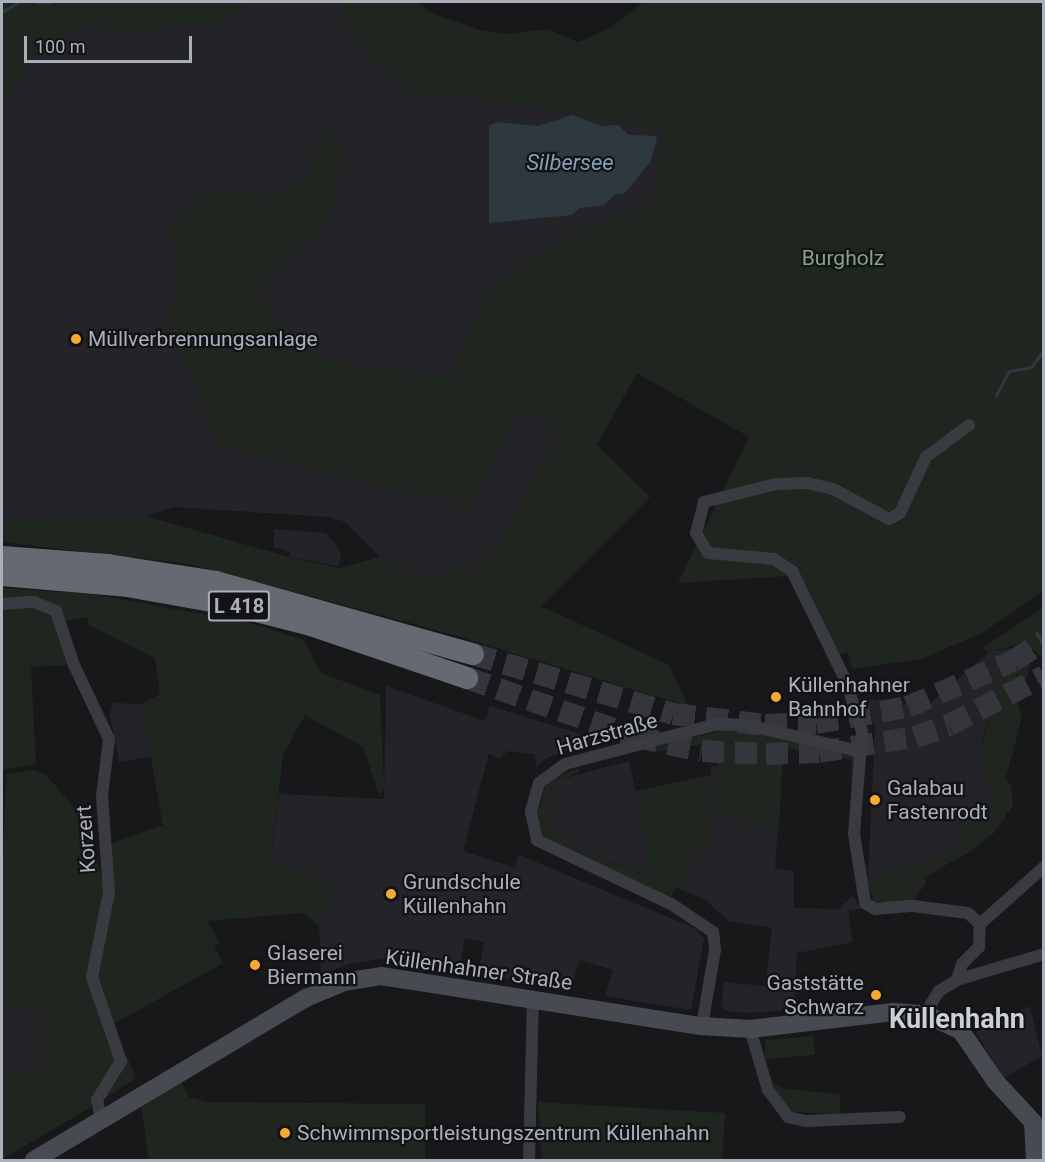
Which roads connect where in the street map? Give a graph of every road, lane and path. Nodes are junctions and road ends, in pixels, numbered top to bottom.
1 (969, 425) dead end
2 (2, 557) edge
3 (2, 575) edge
4 (2, 604) edge
5 (473, 654) tunnel mouth
6 (467, 678) tunnel mouth
7 (862, 752) junction
8 (1044, 867) edge
9 (980, 924) junction
10 (1044, 954) edge
11 (957, 980) junction
12 (534, 1000) junction
13 (925, 1014) junction
14 (702, 1026) junction
15 (750, 1029) junction
16 (900, 1117) dead end
17 (100, 1119) junction
18 (1038, 1122) edge
19 (34, 1161) edge
20 (529, 1161) edge
21 (1035, 1161) edge

1 - 7 street
2 - 5 highway, L 418
3 - 6 highway, L 418
4 - 17 street, Korzert
7 - 9 street
7 - 14 street, Harzstraße
8 - 9 street
9 - 11 street
10 - 11 street
11 - 13 street
12 - 14 street, Küllenhahner Straße
12 - 17 street, Küllenhahner Straße
12 - 20 street
13 - 15 street, Küllenhahner Straße
13 - 18 street
14 - 15 street, Küllenhahner Straße
15 - 16 street
17 - 19 street, Küllenhahner Straße
18 - 21 street

